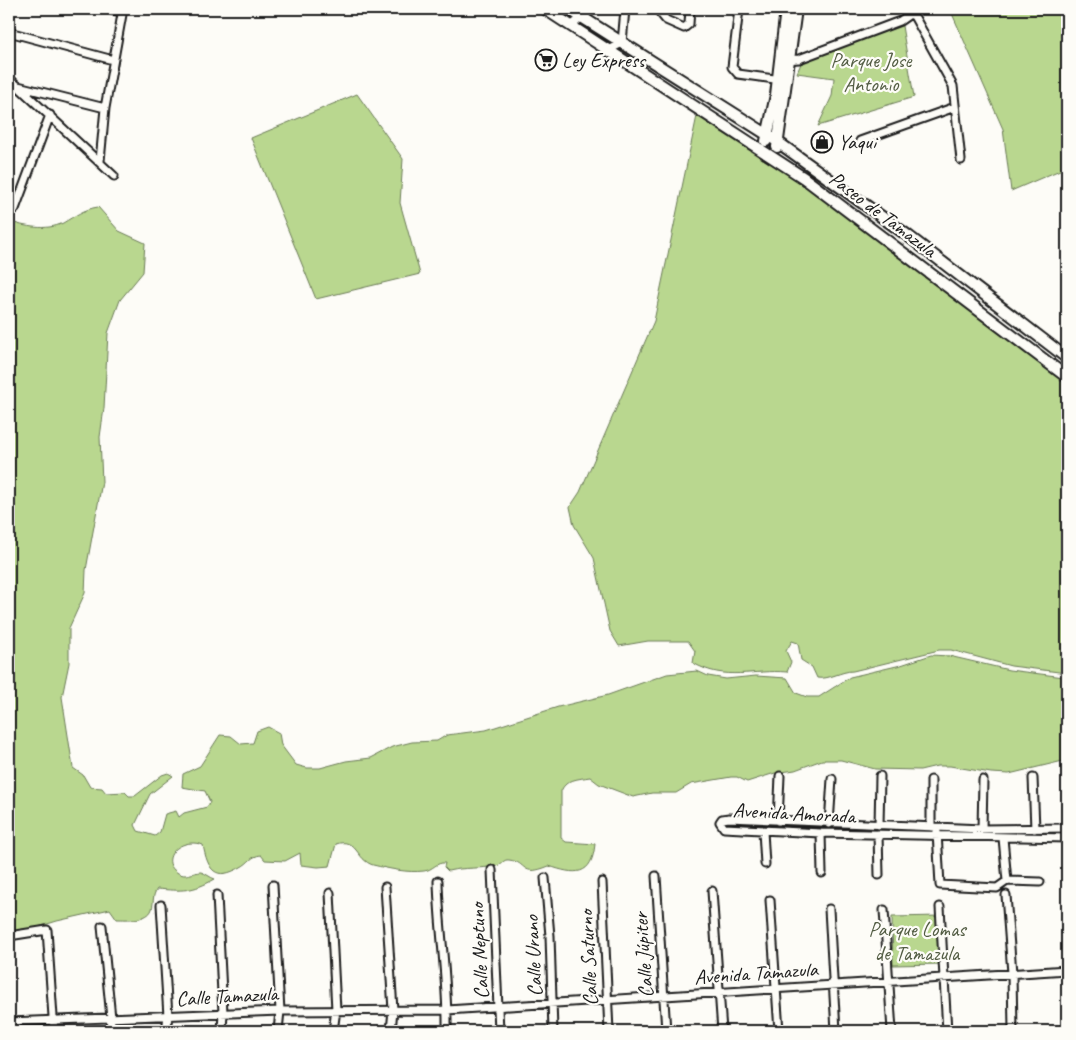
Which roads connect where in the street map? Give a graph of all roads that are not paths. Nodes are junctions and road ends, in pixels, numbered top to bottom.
1 (108, 9) edge
2 (545, 9) edge
3 (569, 9) edge
4 (592, 9) edge
5 (625, 9) edge
6 (657, 9) edge
7 (690, 9) edge
8 (738, 9) edge
9 (786, 9) edge
10 (796, 9) edge
11 (123, 11) edge
12 (910, 11) edge
13 (582, 17) junction
14 (571, 26) junction
15 (9, 32) edge
16 (622, 43) junction
17 (608, 50) junction
18 (113, 60) junction
19 (785, 60) junction
20 (782, 80) junction
21 (13, 82) edge
22 (9, 89) edge
23 (955, 107) junction
24 (105, 108) junction
25 (50, 115) junction
26 (768, 135) junction
27 (860, 141) dead end
28 (778, 143) junction
29 (763, 150) junction
30 (775, 158) junction
31 (961, 160) dead end
32 (100, 162) junction
33 (114, 176) dead end
34 (12, 208) edge
35 (1067, 358) edge
36 (1067, 377) edge
37 (780, 776) dead end
38 (880, 776) dead end
39 (1033, 778) dead end
40 (832, 779) dead end
41 (932, 780) dead end
42 (983, 780) dead end
43 (778, 821) junction
44 (791, 822) junction
45 (829, 824) junction
46 (879, 825) junction
47 (934, 827) junction
48 (1067, 828) edge
49 (982, 829) junction
50 (1035, 829) junction
51 (763, 831) junction
52 (790, 832) junction
53 (822, 833) junction
54 (878, 834) junction
55 (937, 836) junction
56 (1003, 838) junction
57 (1067, 838) edge
58 (765, 864) dead end
59 (492, 870) dead end
60 (822, 874) dead end
61 (879, 875) dead end
62 (656, 876) dead end
63 (545, 878) dead end
64 (438, 881) dead end
65 (1007, 881) junction
66 (602, 882) dead end
67 (1040, 882) dead end
68 (272, 885) dead end
69 (385, 887) dead end
70 (712, 891) dead end
71 (330, 893) dead end
72 (217, 895) dead end
73 (1006, 895) dead end
74 (770, 900) dead end
75 (161, 905) dead end
76 (940, 907) dead end
77 (828, 909) dead end
78 (884, 910) dead end
79 (102, 926) dead end
80 (9, 936) edge
81 (1067, 970) edge
82 (1012, 973) junction
83 (944, 978) junction
84 (889, 981) junction
85 (833, 985) junction
86 (776, 989) junction
87 (719, 993) junction
88 (664, 997) junction
89 (608, 1001) junction
90 (553, 1005) junction
91 (499, 1006) junction
92 (336, 1010) junction
93 (393, 1010) junction
94 (447, 1010) junction
95 (280, 1011) junction
96 (224, 1013) junction
97 (168, 1016) junction
98 (111, 1018) junction
99 (55, 1020) junction
100 (9, 1022) edge
101 (54, 1031) edge
102 (110, 1031) edge
103 (166, 1031) edge
104 (222, 1031) edge
105 (278, 1031) edge
106 (333, 1031) edge
107 (391, 1031) edge
108 (447, 1031) edge
109 (499, 1031) edge
110 (553, 1031) edge
111 (609, 1031) edge
112 (666, 1031) edge
113 (722, 1031) edge
114 (779, 1031) edge
115 (836, 1031) edge
116 (892, 1031) edge
117 (947, 1031) edge
118 (1012, 1031) edge

1 - 11 street
2 - 14 main road, Paseo de Tamazula
3 - 13 main road, Paseo de Tamazula
4 - 13 street
5 - 16 street
6 - 7 street
8 - 20 street
9 - 19 main road
10 - 19 main road
11 - 18 street
12 - 19 street
12 - 23 street
13 - 14 street
13 - 16 main road, Paseo de Tamazula
14 - 17 main road, Paseo de Tamazula
15 - 18 street
16 - 17 street
16 - 26 main road, Paseo de Tamazula
17 - 29 main road, Paseo de Tamazula
18 - 24 street
19 - 20 main road
20 - 26 main road
20 - 28 main road
21 - 22 street
21 - 24 street
21 - 25 street
23 - 27 street
23 - 31 street
24 - 32 street
25 - 32 street
25 - 34 street
26 - 28 main road, Paseo de Tamazula
26 - 29 main road
28 - 30 main road
28 - 35 main road, Paseo de Tamazula
29 - 30 main road, Paseo de Tamazula
30 - 36 main road, Paseo de Tamazula
32 - 33 street
37 - 43 street
38 - 46 street
39 - 50 street
40 - 45 street
41 - 47 street
42 - 49 street
43 - 44 street, Avenida Amorada
43 - 51 street, Avenida Amorada
44 - 45 street, Avenida Amorada
44 - 52 street
45 - 46 street, Avenida Amorada
46 - 47 street, Avenida Amorada
47 - 49 street, Avenida Amorada
47 - 55 street
48 - 50 street, Avenida Amorada
49 - 50 street, Avenida Amorada
51 - 52 street, Avenida Amorada
51 - 58 street
52 - 53 street, Avenida Amorada
53 - 54 street, Avenida Amorada
53 - 60 street
54 - 55 street, Avenida Amorada
54 - 61 street
55 - 56 street, Avenida Amorada
55 - 65 street
56 - 57 street, Avenida Amorada
56 - 65 street
59 - 91 street, Calle Neptuno
62 - 88 street, Calle Júpiter
63 - 90 street, Calle Urano
64 - 94 street
65 - 67 street
66 - 89 street, Calle Saturno
68 - 95 street
69 - 93 street
70 - 87 street
71 - 92 street
72 - 96 street
73 - 82 street
74 - 86 street
75 - 97 street
76 - 83 street
77 - 85 street
78 - 84 street
79 - 98 street
80 - 99 street
81 - 82 street, Avenida Tamazula
82 - 83 street, Avenida Tamazula
82 - 118 street
83 - 84 street, Avenida Tamazula
83 - 117 street
84 - 85 street, Avenida Tamazula
84 - 116 street
85 - 86 street, Avenida Tamazula
85 - 115 street
86 - 87 street, Avenida Tamazula
86 - 114 street
87 - 88 street, Avenida Tamazula
87 - 113 street
88 - 89 street, Avenida Tamazula
88 - 112 street, Calle Júpiter
89 - 90 street, Avenida Tamazula
89 - 111 street, Calle Saturno
90 - 91 street, Avenida Tamazula
90 - 110 street, Calle Urano
91 - 94 street, Avenida Tamazula
91 - 109 street, Calle Neptuno
92 - 93 street, Calle Tamazula
92 - 95 street, Calle Tamazula
92 - 106 street
93 - 94 street, Calle Tamazula
93 - 107 street
94 - 108 street
95 - 96 street, Calle Tamazula
95 - 105 street
96 - 97 street, Calle Tamazula
96 - 104 street
97 - 98 street, Calle Tamazula
97 - 103 street
98 - 99 street, Calle Tamazula
98 - 102 street
99 - 100 street, Calle Tamazula
99 - 101 street

